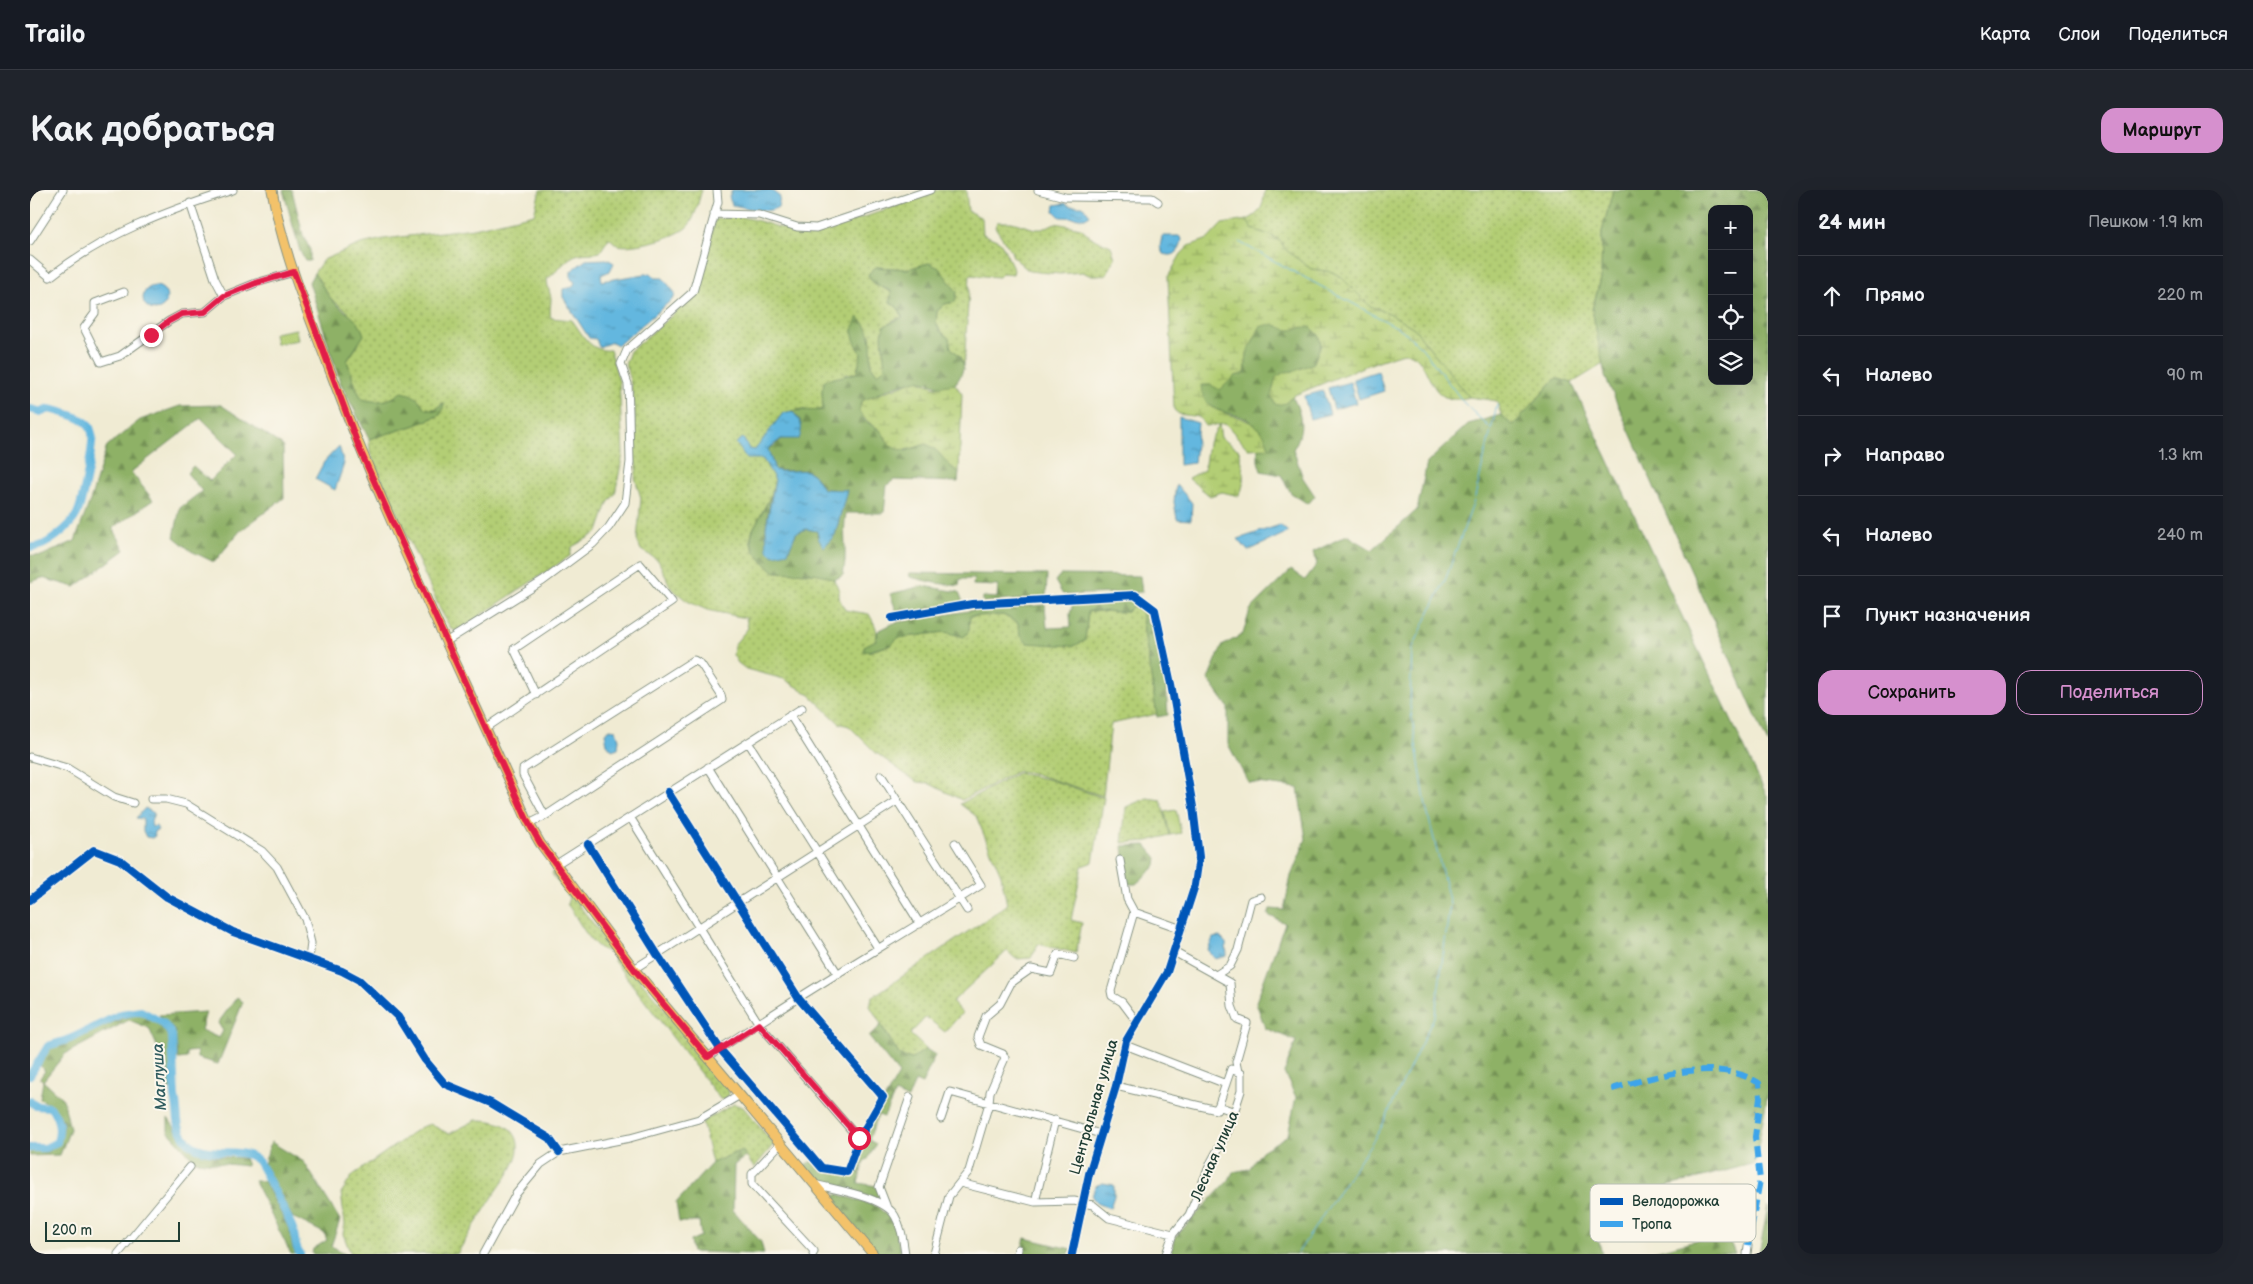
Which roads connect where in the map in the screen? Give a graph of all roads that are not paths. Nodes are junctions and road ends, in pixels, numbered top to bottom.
1 (63, 190) edge
2 (233, 190) edge
3 (272, 190) edge
4 (718, 190) edge
5 (930, 190) edge
6 (1038, 190) edge
7 (1158, 202) dead end
8 (190, 203) junction
9 (714, 214) junction
10 (30, 241) edge
11 (30, 260) edge
12 (294, 272) junction
13 (124, 292) dead end
14 (224, 296) junction
15 (892, 618) dead end
16 (447, 641) junction
17 (536, 695) junction
18 (802, 708) dead end
19 (790, 715) junction
20 (486, 728) junction
21 (748, 742) junction
22 (30, 757) edge
23 (708, 767) junction
24 (881, 775) dead end
25 (668, 792) junction
26 (151, 798) dead end
27 (897, 801) junction
28 (132, 803) dead end
29 (546, 816) junction
30 (630, 817) junction
31 (529, 824) junction
32 (858, 826) junction
33 (955, 843) dead end
34 (588, 844) junction
35 (818, 851) junction
36 (1120, 860) dead end
37 (554, 865) junction
38 (778, 877) junction
39 (960, 898) junction
40 (1261, 898) dead end
41 (30, 900) edge
42 (738, 902) junction
43 (967, 910) dead end
44 (1134, 912) junction
45 (920, 924) junction
46 (700, 927) junction
47 (1182, 929) junction
48 (878, 948) junction
49 (1174, 952) junction
50 (657, 954) junction
51 (1074, 958) dead end
52 (309, 959) junction
53 (634, 969) junction
54 (838, 974) junction
55 (1216, 975) junction
56 (799, 999) junction
57 (1137, 1022) junction
58 (759, 1024) junction
59 (1126, 1045) junction
60 (720, 1049) junction
61 (708, 1057) junction
62 (1238, 1072) junction
63 (1226, 1084) junction
64 (1116, 1086) junction
65 (740, 1095) junction
66 (910, 1097) dead end
67 (989, 1103) junction
68 (1218, 1106) junction
69 (1235, 1112) junction
70 (941, 1119) dead end
71 (1055, 1120) junction
72 (1101, 1134) junction
73 (859, 1138) junction
74 (780, 1144) junction
75 (559, 1152) junction
76 (811, 1157) junction
77 (190, 1167) dead end
78 (798, 1167) junction
79 (960, 1183) junction
80 (814, 1184) junction
81 (1035, 1202) junction
82 (1083, 1203) junction
83 (886, 1205) junction
84 (1172, 1234) junction
85 (1748, 1246) dead end
86 (118, 1254) edge
87 (482, 1254) edge
88 (813, 1254) edge
89 (873, 1254) edge
90 (905, 1254) edge
91 (934, 1254) edge
92 (1072, 1254) edge
93 (1166, 1254) edge
94 (1747, 1254) edge

1 - 10 street
2 - 8 street
3 - 12 main road
4 - 9 street
5 - 9 street
6 - 7 street
8 - 11 street
8 - 14 street
9 - 16 street
12 - 14 street
12 - 16 main road
13 - 14 street
15 - 47 street, Центральная улица
16 - 20 main road
17 - 17 street
17 - 20 street
18 - 19 street
19 - 21 street
19 - 32 street
20 - 31 main road
21 - 23 street
21 - 35 street
22 - 28 street
23 - 25 street
23 - 38 street
24 - 27 street
25 - 30 street
25 - 42 street
26 - 52 street
27 - 32 street
27 - 39 street
29 - 29 street
29 - 31 street
30 - 34 street
30 - 46 street
31 - 37 main road
32 - 35 street
32 - 45 street
33 - 39 street
34 - 37 street
34 - 50 street
35 - 38 street
35 - 48 street
36 - 44 street
37 - 53 main road
38 - 42 street
38 - 54 street
39 - 43 street
39 - 45 street
40 - 55 street
41 - 52 street
42 - 46 street
42 - 56 street
44 - 47 street
44 - 57 street
45 - 48 street
46 - 50 street
46 - 58 street
47 - 49 street, Центральная улица
48 - 54 street
49 - 55 street
49 - 57 street, Центральная улица
50 - 53 street
50 - 60 street
51 - 67 street
52 - 75 street
53 - 61 main road
54 - 56 street
55 - 62 street, Лесная улица
56 - 58 street
56 - 73 street
57 - 59 street, Центральная улица
58 - 60 street
58 - 73 street
59 - 63 street
59 - 64 street, Центральная улица
60 - 61 street
60 - 76 street
61 - 65 main road
62 - 63 street
62 - 69 street, Лесная улица
63 - 68 street
64 - 68 street
64 - 72 street, Центральная улица
65 - 74 main road
65 - 75 street
66 - 83 street
67 - 70 street
67 - 71 street
67 - 79 street
68 - 69 street
69 - 84 street, Лесная улица
71 - 72 street
71 - 81 street
72 - 82 street, Центральная улица
73 - 76 street
74 - 78 main road
74 - 88 street
75 - 87 street
76 - 78 street
77 - 86 street
78 - 80 main road
79 - 81 street
79 - 91 street
80 - 83 street
80 - 89 main road
81 - 82 street
82 - 84 street
82 - 92 street, Центральная улица
83 - 90 street
84 - 93 street, Лесная улица
85 - 94 street

